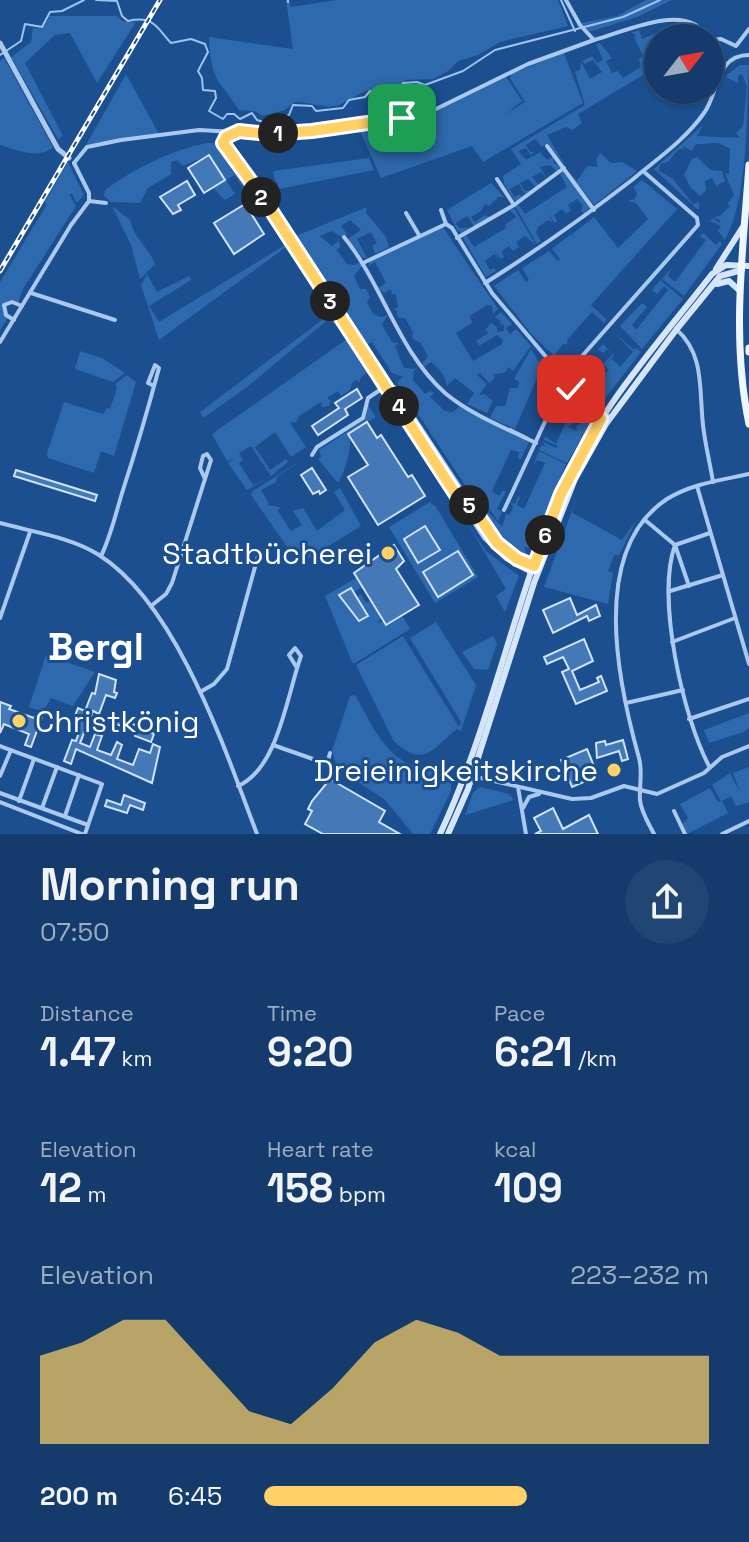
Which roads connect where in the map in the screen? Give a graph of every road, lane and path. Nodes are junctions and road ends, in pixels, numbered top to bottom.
1 (566, 0) edge
2 (698, 24) edge
3 (749, 29) edge
4 (594, 40) junction
5 (724, 40) edge
6 (0, 43) edge
7 (749, 55) edge
8 (724, 66) edge
9 (710, 104) edge
10 (239, 131) junction
11 (547, 146) dead end
12 (72, 160) junction
13 (749, 165) edge
14 (564, 168) junction
15 (643, 171) junction
16 (497, 179) dead end
17 (89, 201) junction
18 (106, 203) dead end
19 (514, 205) junction
20 (441, 210) dead end
21 (594, 210) junction
22 (406, 213) dead end
23 (446, 224) junction
24 (744, 225) junction
25 (419, 235) junction
26 (344, 237) dead end
27 (457, 238) junction
28 (365, 263) junction
29 (746, 267) edge
30 (712, 274) junction
31 (485, 283) junction
32 (710, 289) junction
33 (31, 293) junction
34 (741, 296) junction
35 (22, 306) junction
36 (14, 320) junction
37 (115, 320) dead end
38 (674, 328) junction
39 (0, 342) edge
40 (547, 358) junction
41 (562, 370) junction
42 (568, 372) junction
43 (557, 374) junction
44 (565, 382) junction
45 (154, 386) junction
46 (386, 386) junction
47 (606, 418) junction
48 (749, 424) edge
49 (536, 443) junction
50 (312, 455) dead end
51 (749, 474) edge
52 (205, 479) junction
53 (713, 482) junction
54 (697, 486) junction
55 (471, 505) junction
56 (464, 507) junction
57 (504, 510) dead end
58 (645, 520) junction
59 (0, 523) edge
60 (30, 532) junction
61 (711, 533) junction
62 (675, 545) junction
63 (101, 556) junction
64 (258, 556) dead end
65 (534, 570) junction
66 (723, 575) junction
67 (689, 586) junction
68 (670, 591) junction
69 (151, 606) junction
70 (0, 618) edge
71 (735, 618) junction
72 (672, 642) junction
73 (749, 664) edge
74 (297, 668) dead end
75 (683, 690) junction
76 (200, 692) junction
77 (749, 699) edge
78 (626, 703) junction
79 (689, 719) junction
80 (273, 745) junction
81 (0, 746) edge
82 (749, 746) edge
83 (11, 750) junction
84 (330, 753) dead end
85 (34, 759) junction
86 (709, 766) junction
87 (57, 767) junction
88 (79, 775) junction
89 (468, 775) junction
90 (0, 776) edge
91 (238, 786) junction
92 (518, 787) junction
93 (641, 789) junction
94 (0, 793) edge
95 (542, 793) junction
96 (19, 801) junction
97 (0, 802) edge
98 (42, 808) junction
99 (522, 811) junction
100 (674, 811) dead end
101 (65, 816) junction
102 (749, 821) edge
103 (88, 825) junction
104 (83, 834) edge
105 (257, 834) edge
106 (440, 834) edge
107 (448, 834) edge
108 (526, 834) edge
109 (654, 834) edge
110 (685, 834) edge
111 (722, 834) edge

1 - 4 street
2 - 4 street
3 - 5 street
4 - 10 street
6 - 12 street
7 - 8 street
9 - 15 street
10 - 12 street
10 - 46 street
11 - 14 street
12 - 17 street
13 - 24 main road
14 - 19 street
14 - 21 street
15 - 21 street
15 - 42 street
16 - 19 street
17 - 18 street
17 - 33 street
19 - 27 street
20 - 23 street
21 - 31 street
22 - 25 street
23 - 25 street
23 - 27 street
24 - 29 main road
24 - 30 main road
25 - 28 street
26 - 28 street
27 - 31 street
28 - 49 street
29 - 30 main road
29 - 32 main road
29 - 34 main road
30 - 38 main road
31 - 40 street
32 - 34 main road
32 - 38 main road
33 - 35 street
33 - 37 street
34 - 48 main road
35 - 36 street
35 - 36 street
36 - 39 street
38 - 47 main road
38 - 53 street
40 - 41 street
40 - 43 street
41 - 42 street
41 - 43 street
42 - 44 street
43 - 44 street
44 - 47 street
44 - 47 street
44 - 49 street
45 - 45 street
45 - 63 street
46 - 50 street
46 - 55 street
46 - 56 street
47 - 65 main road
49 - 57 street
51 - 53 street
52 - 52 street
52 - 69 street
53 - 54 street
54 - 58 street
54 - 61 street
55 - 56 street
55 - 65 street
56 - 65 street
58 - 62 street
58 - 78 street
59 - 60 street
60 - 63 street
60 - 70 street
61 - 62 street
61 - 66 street
62 - 67 street
62 - 68 street
63 - 69 street
64 - 76 street
65 - 89 main road
66 - 67 street
66 - 71 street
67 - 68 street
68 - 72 street
69 - 76 street
71 - 72 street
71 - 73 street
72 - 75 street
74 - 80 street
75 - 78 street
75 - 79 street
76 - 91 street
77 - 79 street
78 - 93 street
79 - 86 street
80 - 84 street
80 - 91 street
81 - 83 street
82 - 86 street
83 - 85 street
83 - 90 street
85 - 87 street
85 - 96 street
86 - 93 street
87 - 88 street
87 - 98 street
88 - 101 street
88 - 103 street
89 - 92 street
89 - 106 main road
89 - 107 main road
91 - 105 street
92 - 95 street
92 - 99 street
93 - 95 street
93 - 109 street
94 - 96 street
95 - 99 street
96 - 98 street
97 - 104 street
98 - 101 street
99 - 108 street
100 - 110 street
101 - 103 street
102 - 111 street
103 - 104 street

